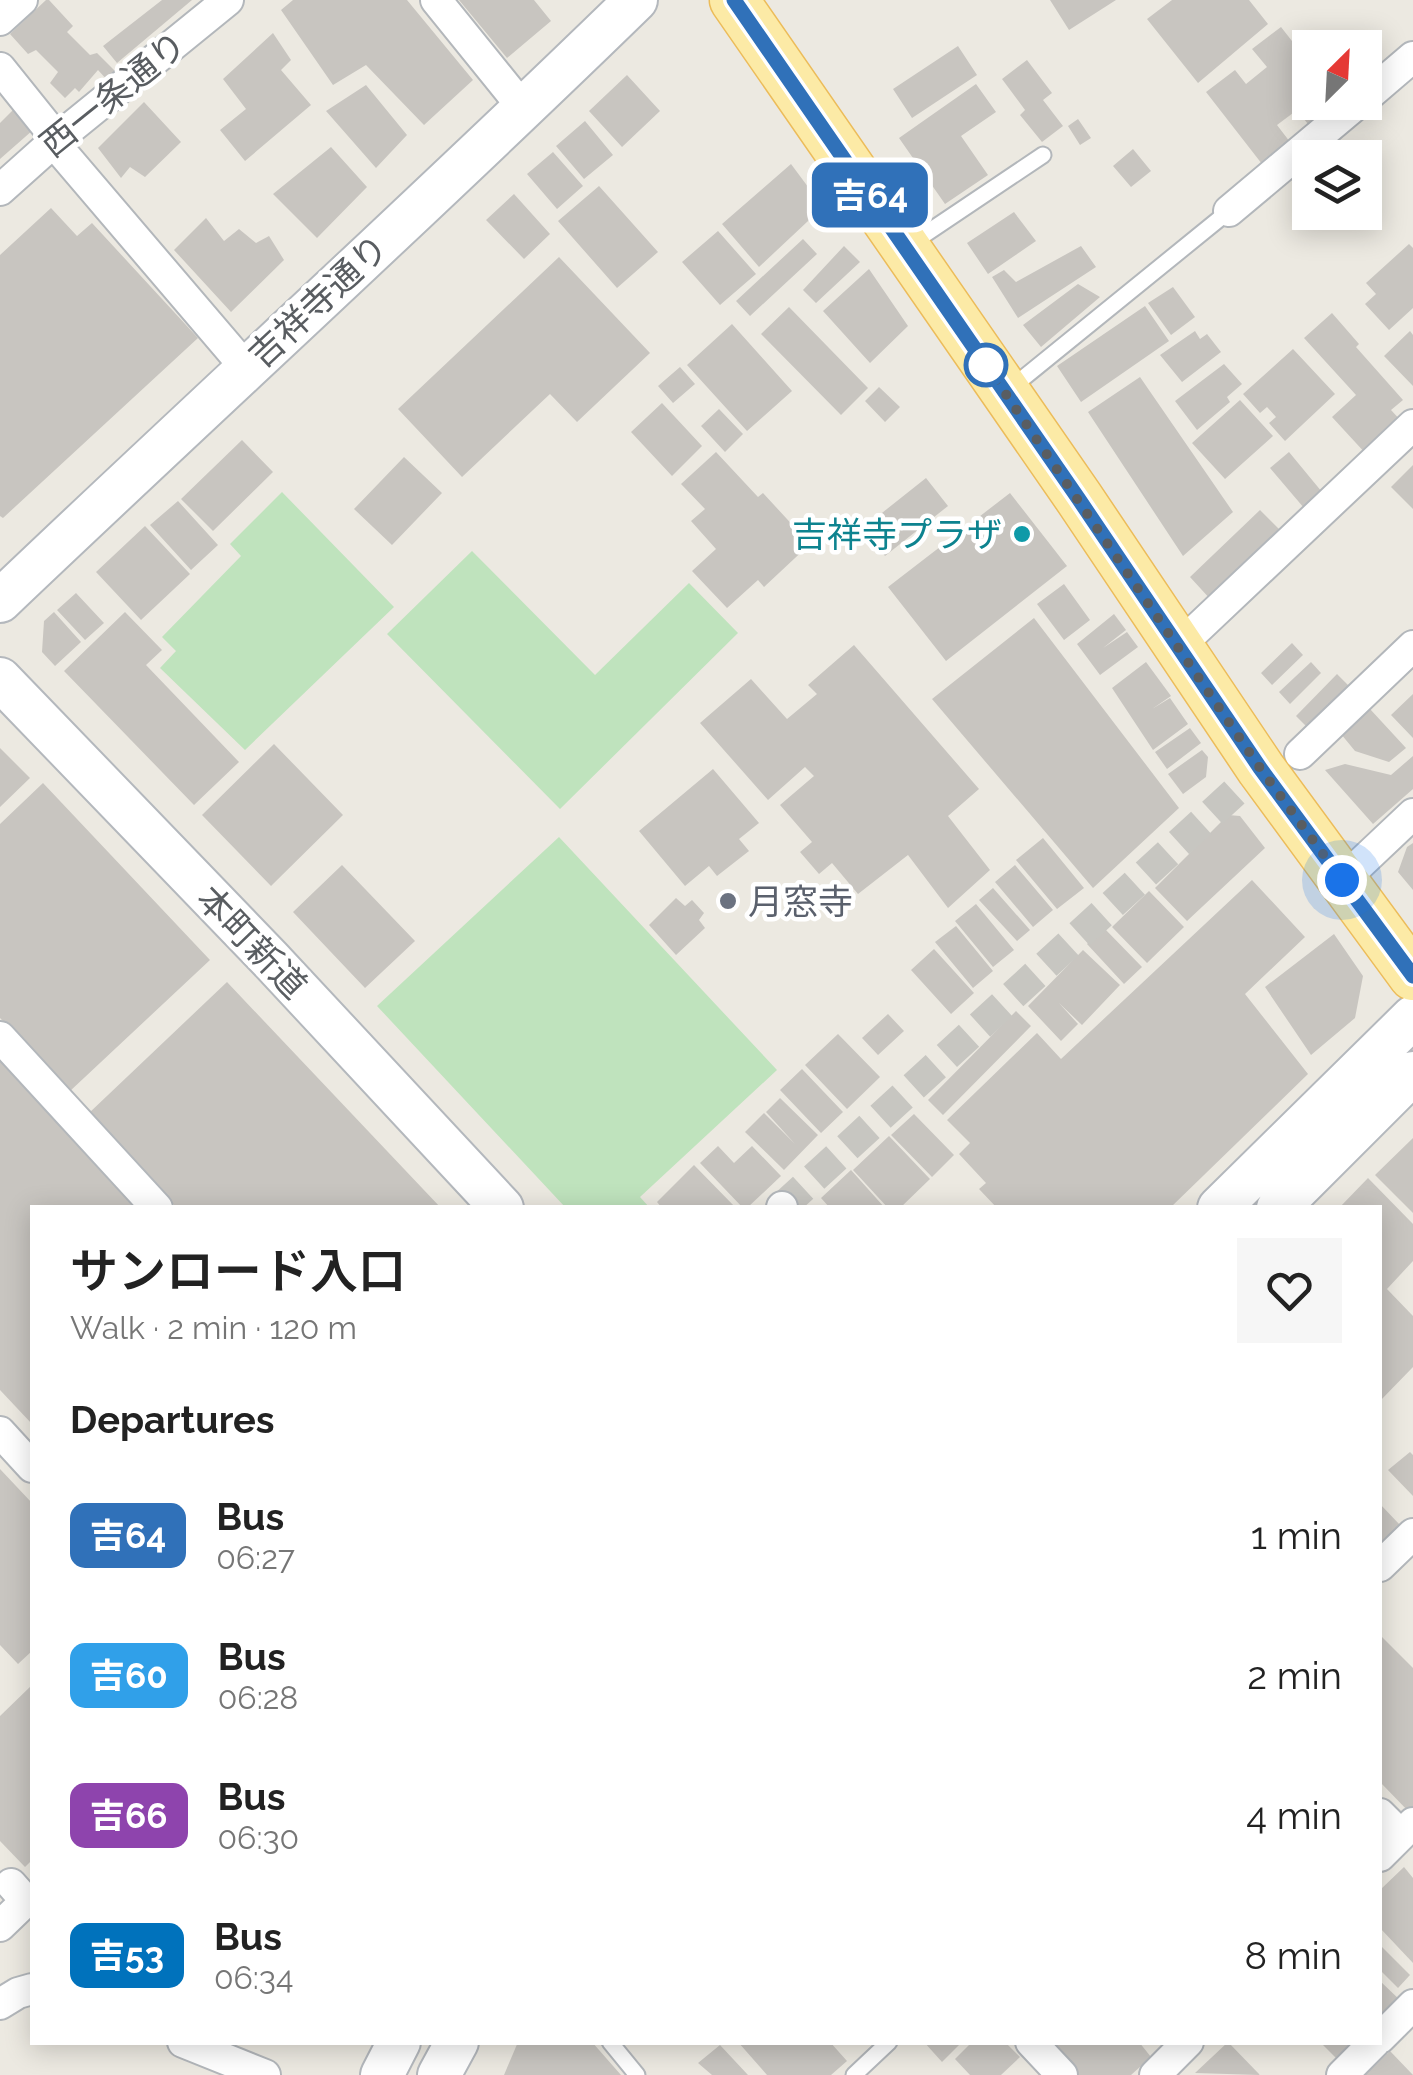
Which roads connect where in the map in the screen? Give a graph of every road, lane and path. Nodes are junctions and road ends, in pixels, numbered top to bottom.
1 (22, 0) edge
2 (228, 0) edge
3 (436, 0) edge
4 (636, 0) edge
5 (734, 0) edge
6 (0, 20) edge
7 (1413, 58) edge
8 (0, 68) edge
9 (1382, 84) edge
10 (524, 109) junction
11 (1338, 120) edge
12 (57, 139) junction
13 (1043, 155) dead end
14 (0, 190) edge
15 (1230, 211) joint
16 (906, 247) junction
17 (246, 368) junction
18 (1005, 394) junction
19 (1413, 425) edge
20 (0, 601) edge
21 (1413, 646) edge
22 (1178, 647) junction
23 (0, 679) edge
24 (1266, 771) junction
25 (1413, 814) edge
26 (1342, 880) junction
27 (1413, 976) edge
28 (1413, 1017) edge
29 (0, 1037) edge
30 (1413, 1073) edge
31 (154, 1205) edge
32 (499, 1205) edge
33 (1222, 1205) edge
34 (1281, 1205) edge
35 (0, 1432) edge
36 (30, 1465) edge
37 (1413, 1534) edge
38 (1382, 1564) edge
39 (18, 1892) dead end
40 (0, 1926) edge
41 (30, 1990) edge
42 (0, 2004) edge
43 (1413, 2005) edge
44 (1382, 2036) edge
45 (190, 2045) edge
46 (397, 2045) edge
47 (455, 2045) edge
48 (613, 2045) edge
49 (885, 2045) edge
50 (1033, 2045) edge
51 (1185, 2045) edge
52 (1373, 2045) edge
53 (264, 2075) edge
54 (382, 2075) edge
55 (440, 2075) edge
56 (638, 2075) edge
57 (854, 2075) edge
58 (1062, 2075) edge
59 (1155, 2075) edge
60 (1342, 2075) edge

1 - 6 street
2 - 12 street, 西一条通り
3 - 10 street
4 - 10 street, 吉祥寺通り
5 - 16 main road
7 - 9 street
8 - 12 street
10 - 17 street, 吉祥寺通り
11 - 15 street
12 - 14 street, 西一条通り
12 - 17 street
13 - 16 lane
15 - 18 lane
16 - 18 main road
17 - 20 street, 吉祥寺通り
18 - 22 main road
19 - 22 street
21 - 24 street
22 - 24 main road
23 - 32 street, 本町新道
24 - 26 main road
25 - 26 street
26 - 27 main road
28 - 33 street
29 - 31 street
30 - 34 street
35 - 36 street
37 - 38 street
39 - 40 street
41 - 42 street
43 - 44 street
45 - 53 street
46 - 54 street
47 - 55 street
48 - 56 lane
49 - 57 lane
50 - 58 street
51 - 59 street
52 - 60 street

